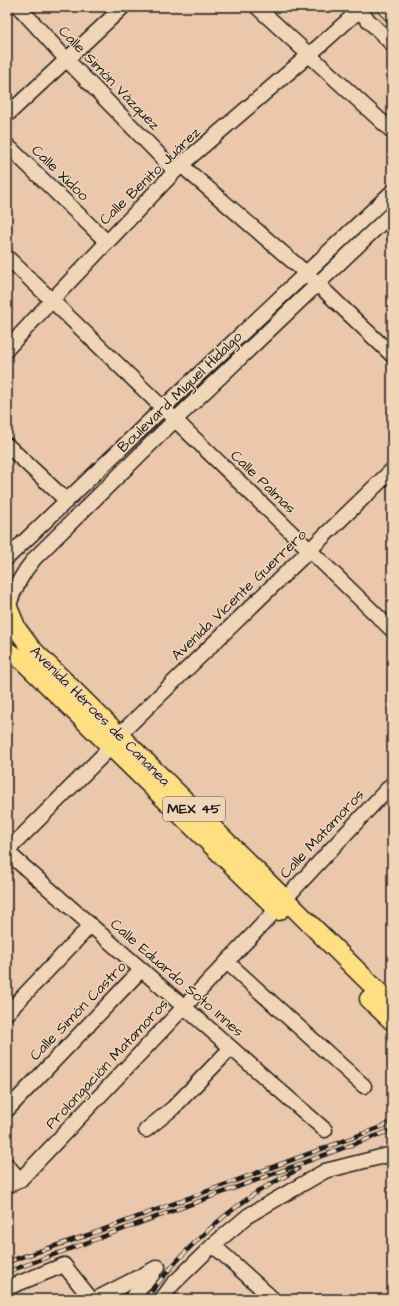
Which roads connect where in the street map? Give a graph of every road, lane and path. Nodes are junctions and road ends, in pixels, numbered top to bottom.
1 (19, 7) edge
2 (123, 7) edge
3 (257, 7) edge
4 (384, 7) edge
5 (359, 8) edge
6 (392, 15) edge
7 (392, 44) edge
8 (309, 55) junction
9 (67, 60) junction
10 (7, 114) edge
11 (392, 131) edge
12 (7, 145) edge
13 (178, 168) junction
14 (392, 192) edge
15 (392, 213) edge
16 (107, 242) junction
17 (7, 257) edge
18 (306, 273) junction
19 (317, 284) junction
20 (52, 300) junction
21 (7, 349) edge
22 (392, 355) edge
23 (163, 408) junction
24 (175, 420) junction
25 (7, 445) edge
26 (392, 470) edge
27 (67, 501) junction
28 (21, 544) junction
29 (310, 550) junction
30 (7, 558) edge
31 (35, 558) junction
32 (7, 612) edge
33 (392, 630) edge
34 (7, 651) edge
35 (115, 741) junction
36 (392, 784) edge
37 (7, 852) edge
38 (281, 904) junction
39 (91, 925) junction
40 (227, 962) junction
41 (141, 970) junction
42 (388, 1002) edge
43 (184, 1007) junction
44 (7, 1013) edge
45 (392, 1021) edge
46 (231, 1048) junction
47 (364, 1086) dead end
48 (7, 1110) edge
49 (146, 1130) dead end
50 (325, 1130) dead end
51 (392, 1154) edge
52 (7, 1165) edge
53 (20, 1180) junction
54 (7, 1186) edge
55 (212, 1245) junction
56 (7, 1288) edge
57 (91, 1299) edge
58 (96, 1299) edge
59 (131, 1299) edge
60 (162, 1299) edge
61 (273, 1299) edge

1 - 9 street, Calle Simón Vázquez
2 - 9 street
3 - 8 street
4 - 6 street
5 - 7 street
5 - 8 street, Calle Benito Juárez
8 - 11 street
8 - 13 street, Calle Benito Juárez
9 - 10 street
9 - 13 street, Calle Simón Vázquez
12 - 16 street, Calle Xidoo
13 - 16 street, Calle Benito Juárez
13 - 18 street, Calle Simón Vázquez
14 - 18 street, Boulevard Miguel Hidalgo
15 - 19 street, Boulevard Miguel Hidalgo
16 - 20 street, Calle Benito Juárez
17 - 20 street, Calle Palmas
18 - 19 street, Calle Simón Vázquez
18 - 23 street, Boulevard Miguel Hidalgo
19 - 22 street, Calle Simón Vázquez
19 - 24 street, Boulevard Miguel Hidalgo
20 - 21 street, Calle Benito Juárez
20 - 23 street, Calle Palmas
23 - 24 street, Calle Palmas
23 - 27 street, Boulevard Miguel Hidalgo
24 - 29 street, Calle Palmas
24 - 31 street, Boulevard Miguel Hidalgo
25 - 27 street
26 - 29 street, Avenida Vicente Guerrero
27 - 28 street, Boulevard Miguel Hidalgo
28 - 30 street, Boulevard Miguel Hidalgo
28 - 31 street
29 - 33 street, Calle Palmas
29 - 35 street, Avenida Vicente Guerrero
31 - 32 street, Boulevard Miguel Hidalgo
32 - 35 main road, Avenida Héroes de Cananea / MEX 45
34 - 35 main road, Avenida Héroes de Cananea / MEX 45
35 - 37 street, Avenida Vicente Guerrero
35 - 38 main road, Avenida Héroes de Cananea / MEX 45
36 - 38 street, Calle Matamoros
37 - 39 street, Calle Eduardo Soto Innes
38 - 40 street, Prolongación Matamoros
38 - 42 main road, Avenida Héroes de Cananea / MEX 45
39 - 41 street, Calle Eduardo Soto Innes
39 - 44 street
40 - 43 street, Prolongación Matamoros
40 - 47 street
41 - 43 street, Calle Eduardo Soto Innes
41 - 48 street, Calle Simón Castro
42 - 45 main road, Avenida Héroes de Cananea / MEX 45
43 - 46 street, Calle Eduardo Soto Innes
43 - 53 street, Prolongación Matamoros
46 - 49 street
46 - 50 street, Calle Eduardo Soto Innes
51 - 55 street
52 - 53 street
53 - 54 street, Prolongación Matamoros
55 - 60 street
55 - 61 street
56 - 57 street
58 - 59 street

